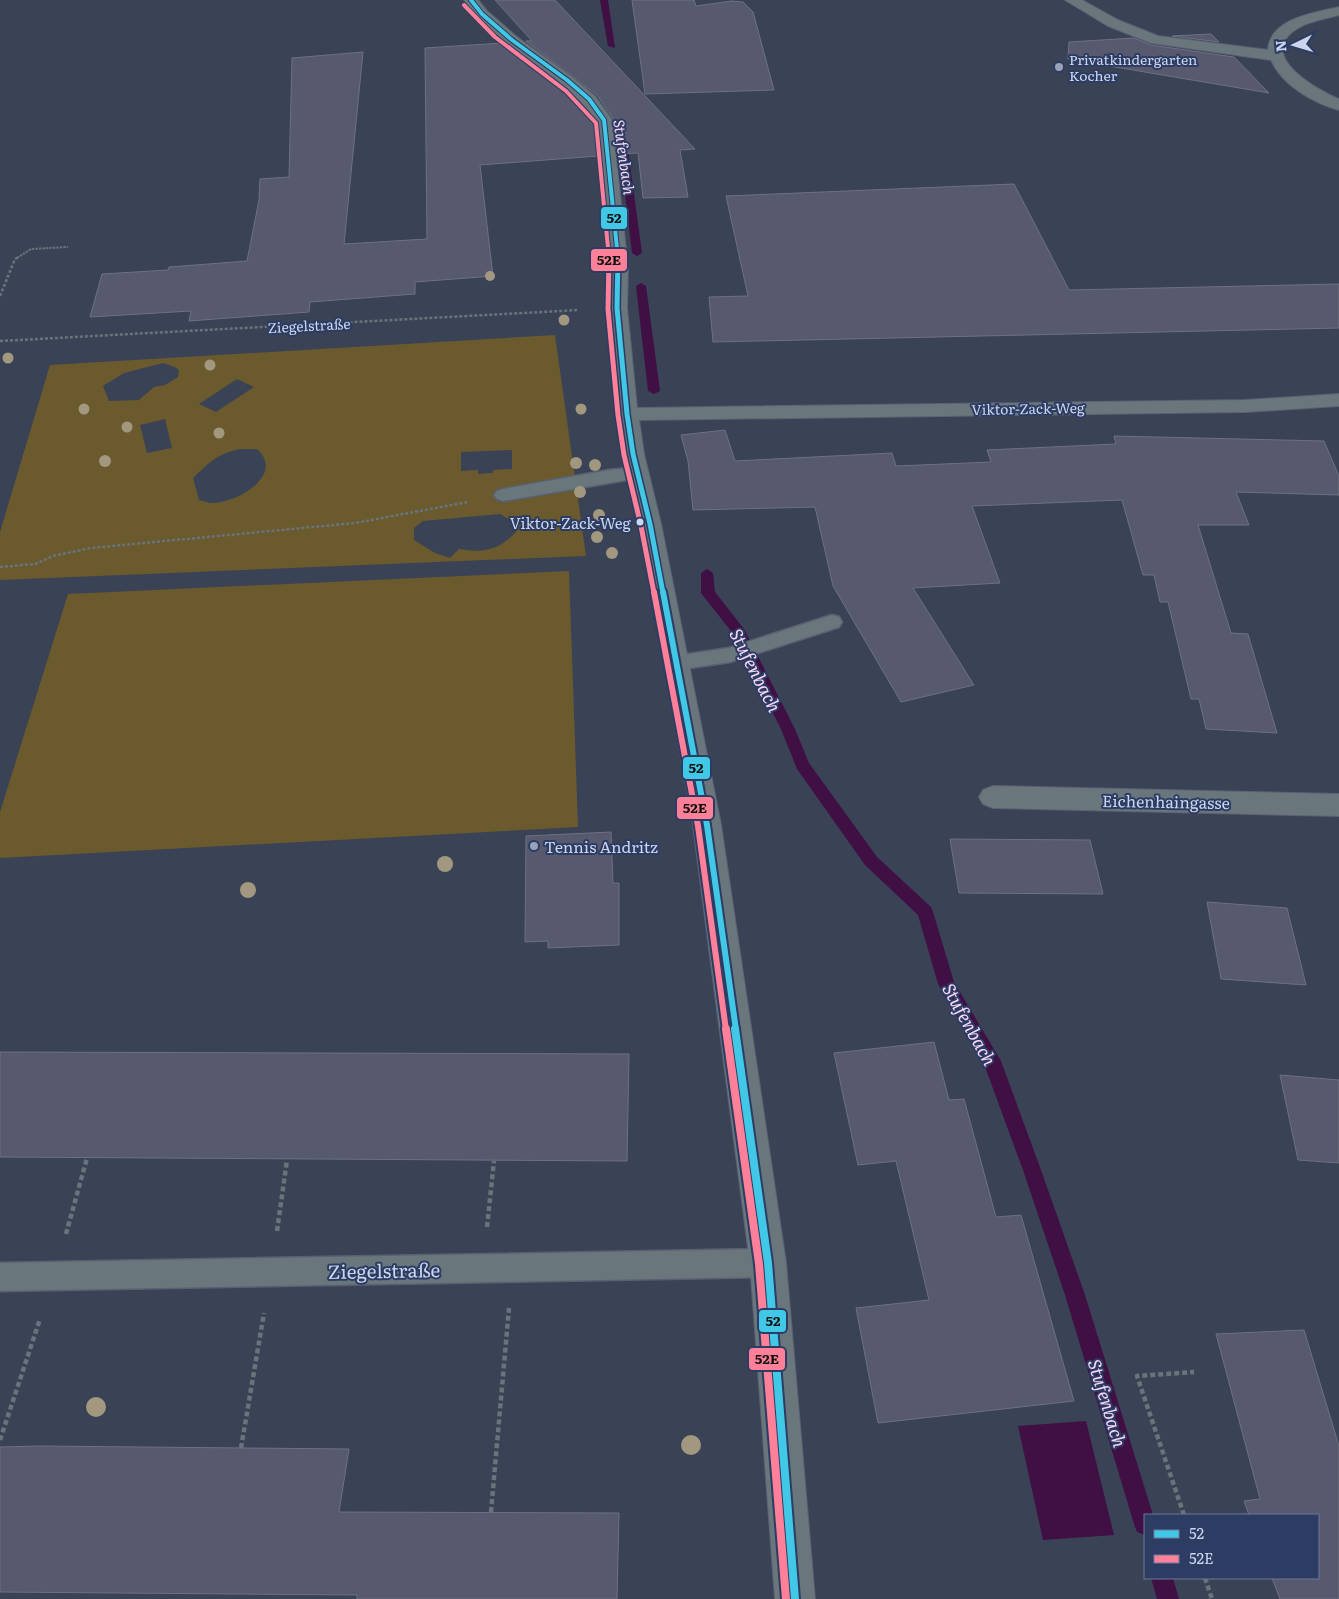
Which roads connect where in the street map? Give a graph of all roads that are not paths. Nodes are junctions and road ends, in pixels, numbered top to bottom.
1 (471, 0) edge
2 (1072, 0) edge
3 (1339, 11) edge
4 (1276, 56) junction
5 (1339, 104) edge
6 (1339, 400) edge
7 (627, 414) junction
8 (638, 473) junction
9 (502, 495) road end
10 (832, 622) dead end
11 (676, 663) junction
12 (993, 797) dead end
13 (1339, 805) edge
14 (768, 1263) junction
15 (0, 1277) edge
16 (795, 1599) edge

1 - 7 street
2 - 4 street
3 - 4 street
4 - 5 street
6 - 7 street, Viktor-Zack-Weg
7 - 8 street
8 - 9 lane
8 - 11 street
10 - 11 lane
11 - 14 street
12 - 13 street, Eichenhaingasse
14 - 15 lane, Ziegelstraße
14 - 16 street

